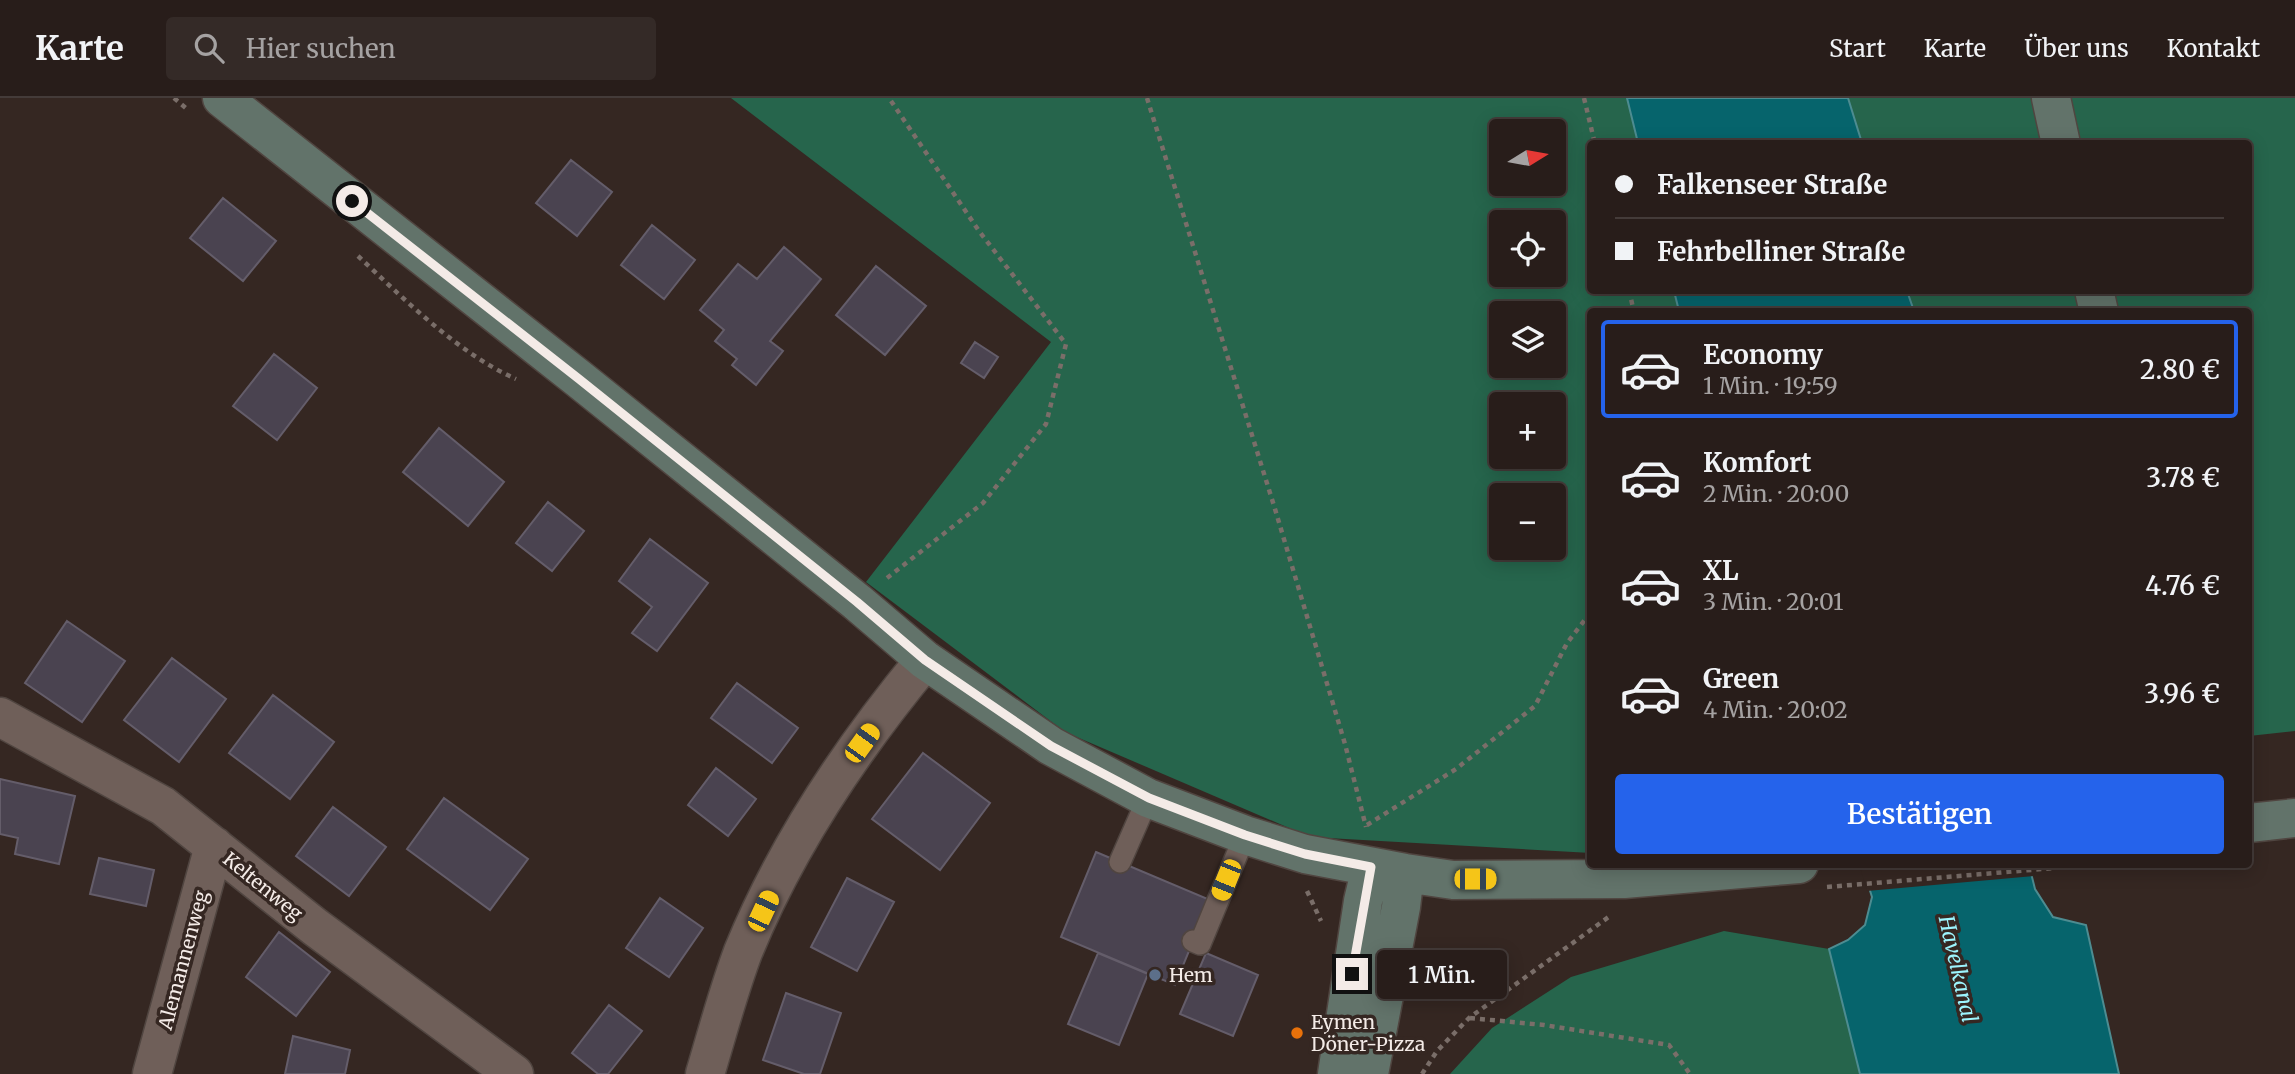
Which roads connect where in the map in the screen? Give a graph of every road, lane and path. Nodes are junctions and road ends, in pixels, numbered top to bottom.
1 (222, 98) edge
2 (889, 98) edge
3 (1146, 98) edge
4 (1584, 98) edge
5 (2051, 98) edge
6 (1594, 140) edge
7 (2060, 140) edge
8 (857, 602) junction
9 (1587, 617) edge
10 (925, 660) junction
11 (0, 717) edge
12 (1149, 798) junction
13 (2295, 818) edge
14 (2252, 823) edge
15 (1367, 825) junction
16 (1245, 835) junction
17 (214, 846) junction
18 (1120, 862) dead end
19 (1378, 868) junction
20 (2026, 868) edge
21 (1812, 876) edge
22 (1618, 910) dead end
23 (1192, 941) dead end
24 (1469, 1018) junction
25 (152, 1074) edge
26 (514, 1074) edge
27 (705, 1074) edge
28 (1337, 1074) edge
29 (1369, 1074) edge
30 (1422, 1074) edge
31 (1690, 1074) edge

1 - 8 main road
2 - 8 path
3 - 15 path
4 - 6 path
5 - 7 main road
8 - 10 main road
9 - 15 path
10 - 12 main road
10 - 27 street
11 - 17 street, Keltenweg
12 - 16 main road
12 - 18 lane
13 - 14 main road
15 - 19 path
16 - 19 main road
16 - 23 lane
17 - 25 street, Alemannenweg
17 - 26 street, Keltenweg
19 - 21 main road
19 - 28 main road
19 - 29 main road
20 - 21 path
22 - 24 path
24 - 30 path
24 - 31 path

